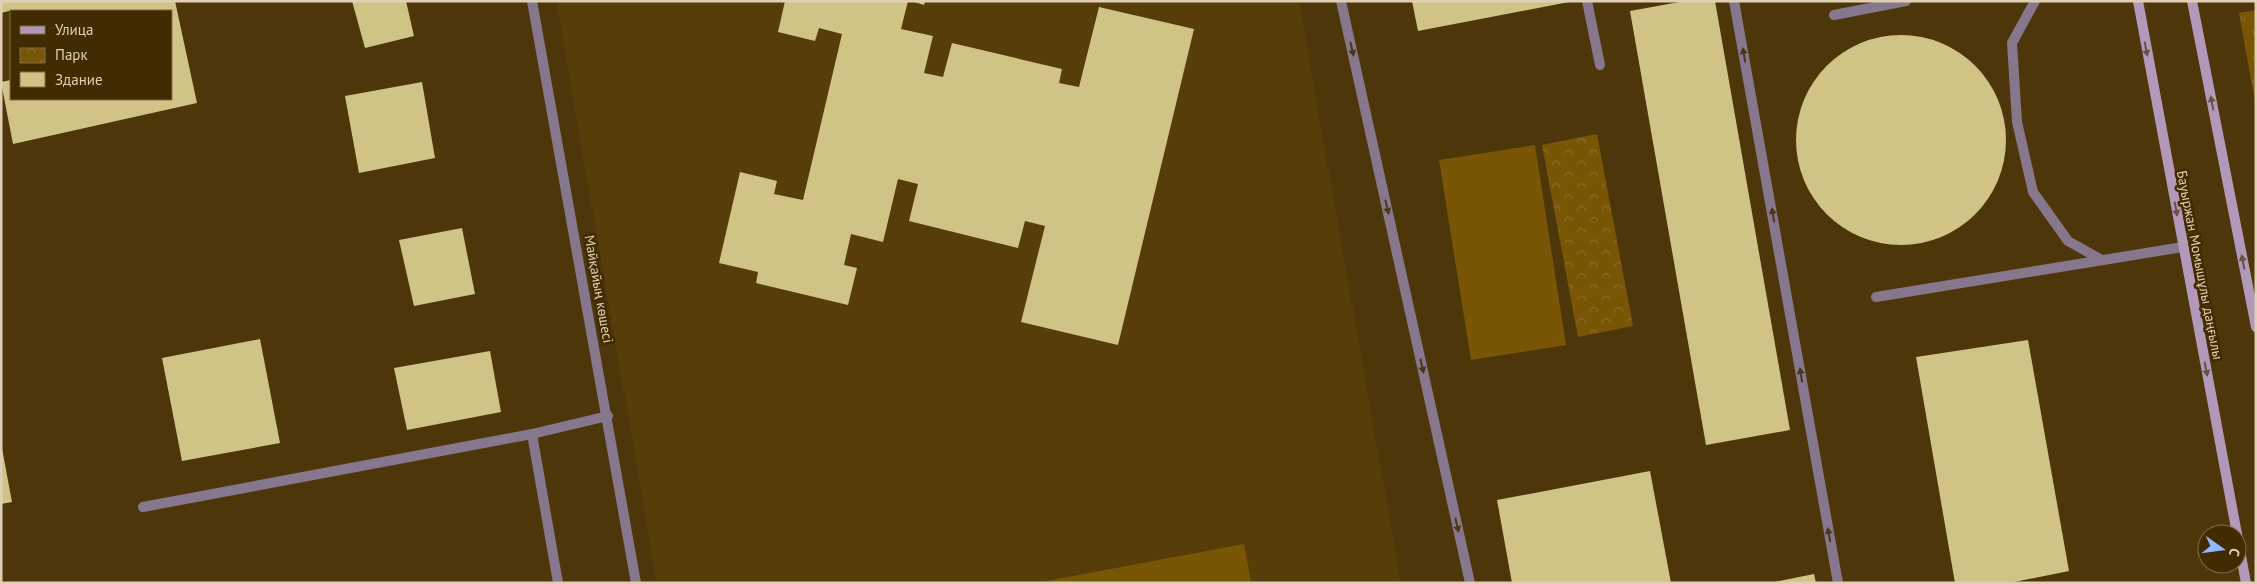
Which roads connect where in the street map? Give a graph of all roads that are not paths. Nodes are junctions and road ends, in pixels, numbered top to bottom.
1 (532, 1) edge
2 (1341, 1) edge
3 (1587, 1) edge
4 (1734, 1) edge
5 (1906, 1) edge
6 (2035, 1) edge
7 (2138, 1) edge
8 (2192, 1) edge
9 (1834, 15) dead end
10 (1600, 65) dead end
11 (2183, 247) junction
12 (2102, 260) junction
13 (1876, 297) dead end
14 (2256, 327) edge
15 (608, 416) junction
16 (532, 434) junction
17 (143, 507) dead end
18 (2235, 524) edge
19 (558, 583) edge
20 (636, 583) edge
21 (1470, 583) edge
22 (1838, 583) edge

1 - 15 street, Майқайың көшесі
2 -> 21 street
3 - 10 street
22 -> 4 street
5 - 9 street
6 - 12 street
7 -> 11 main road, Бауыржан Момышұлы даңғылы
14 -> 8 main road
11 - 12 street
11 -> 18 main road, Бауыржан Момышұлы даңғылы
12 - 13 street
15 - 16 street
15 - 20 street, Майқайың көшесі
16 - 17 street
16 - 19 street

